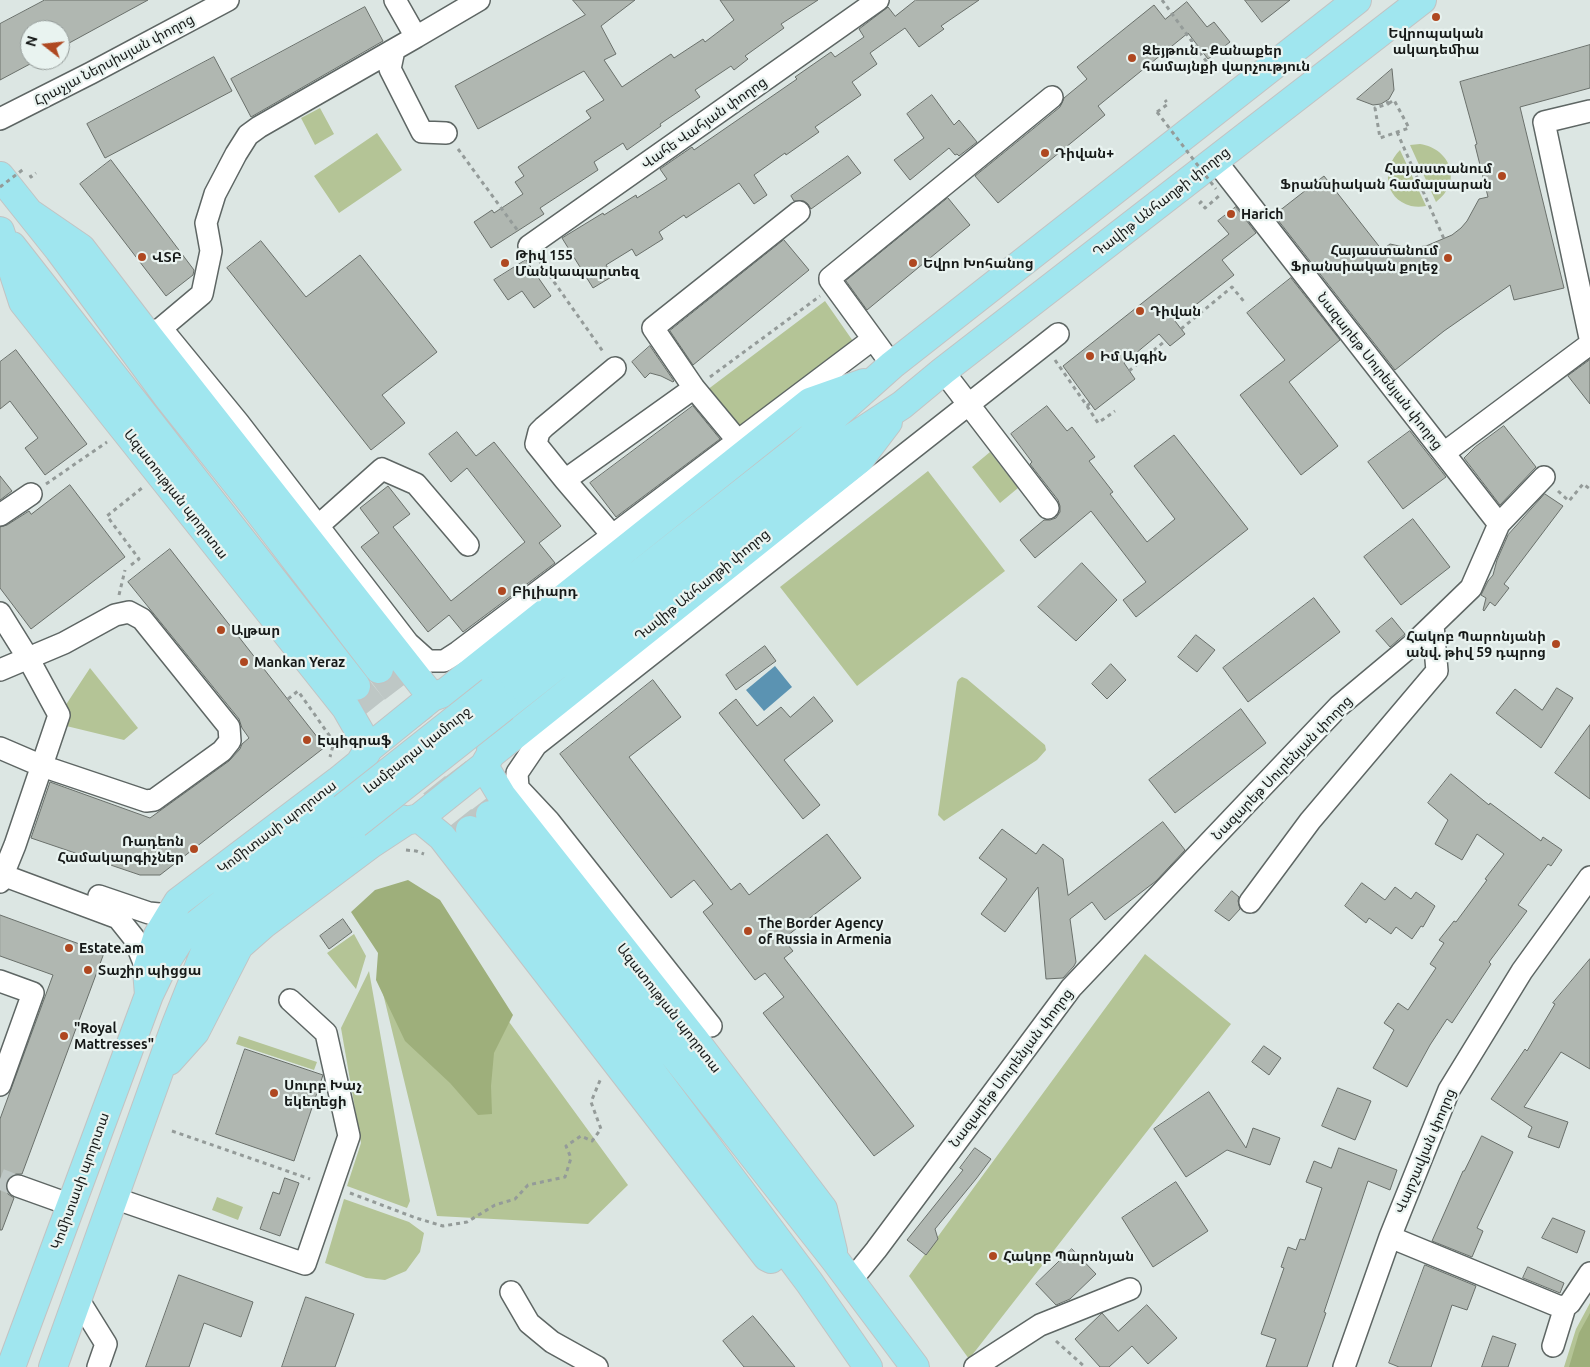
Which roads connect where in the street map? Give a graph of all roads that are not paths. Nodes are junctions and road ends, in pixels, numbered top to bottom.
1 (203, 0) edge
2 (228, 0) edge
3 (395, 0) edge
4 (479, 0) edge
5 (878, 0) edge
6 (1357, 0) edge
7 (1422, 0) edge
8 (416, 37) junction
9 (394, 50) junction
10 (1052, 97) dead end
11 (0, 106) edge
12 (1590, 111) edge
13 (0, 119) edge
14 (446, 133) road end
15 (1215, 160) junction
16 (13, 172) edge
17 (799, 212) dead end
18 (30, 213) junction
19 (0, 231) edge
20 (529, 246) road end
21 (155, 333) junction
22 (1590, 338) edge
23 (873, 339) junction
24 (1051, 340) road end
25 (1590, 344) edge
26 (615, 368) road end
27 (884, 371) junction
28 (943, 371) junction
29 (694, 388) junction
30 (968, 404) junction
31 (902, 405) junction
32 (738, 441) junction
33 (1444, 453) junction
34 (1544, 477) road end
35 (565, 480) junction
36 (31, 494) road end
37 (1048, 508) dead end
38 (0, 515) edge
39 (1499, 524) junction
40 (318, 526) junction
41 (613, 536) junction
42 (468, 545) dead end
43 (0, 613) edge
44 (1433, 625) junction
45 (28, 658) junction
46 (379, 669) tunnel mouth
47 (0, 670) edge
48 (356, 686) tunnel mouth
49 (446, 696) junction
50 (498, 699) junction
51 (0, 748) edge
52 (488, 753) junction
53 (363, 763) junction
54 (42, 766) junction
55 (350, 816) junction
56 (405, 817) junction
57 (2, 871) edge
58 (1589, 880) edge
59 (1250, 902) dead end
60 (169, 915) junction
61 (0, 981) edge
62 (148, 982) junction
63 (290, 1000) dead end
64 (711, 1026) dead end
65 (160, 1072) junction
66 (0, 1085) edge
67 (18, 1186) tunnel mouth
68 (114, 1198) junction
69 (71, 1204) junction
70 (1390, 1237) junction
71 (842, 1271) junction
72 (1590, 1273) edge
73 (809, 1282) junction
74 (1130, 1289) dead end
75 (511, 1292) dead end
76 (78, 1299) junction
77 (1565, 1307) junction
78 (1553, 1346) dead end
79 (11, 1367) edge
80 (53, 1367) edge
81 (98, 1367) edge
82 (597, 1367) edge
83 (868, 1367) edge
84 (915, 1367) edge
85 (975, 1367) edge
86 (1344, 1367) edge

1 - 11 street, Հրաչյա Ներսիսյան փողոց
2 - 13 street, Հրաչյա Ներսիսյան փողոց
3 - 8 street
4 - 8 street
5 - 20 street, Վահե Վահյան փողոց
6 - 27 main road
7 - 15 main road, Դավիթ Անհաղթի փողոց
8 - 9 street
9 - 14 street
9 - 21 street
10 - 23 street
12 - 22 street
15 - 28 main road, Դավիթ Անհաղթի փողոց
15 - 33 street, Նազարեթ Սուրենյան փողոց
16 - 18 main road
17 - 29 street
18 - 21 main road
18 - 46 main road
19 - 48 main road, Ազատության պողոտա
19 - 53 main road, Ազատության պողոտա
21 - 40 street
21 - 49 main road
23 - 27 street
23 - 32 street
24 - 30 street
25 - 33 street
26 - 35 street
27 - 49 main road
27 - 50 main road
28 - 30 street
28 - 31 main road, Դավիթ Անհաղթի փողոց
29 - 32 street
29 - 35 street
30 - 37 street
30 - 64 street
31 - 50 main road, Դավիթ Անհաղթի փողոց
31 - 52 main road, Դավիթ Անհաղթի փողոց
32 - 41 street
33 - 39 street, Նազարեթ Սուրենյան փողոց
34 - 39 street
35 - 41 street
36 - 38 street
39 - 44 street, Նազարեթ Սուրենյան փողոց
40 - 41 street
40 - 42 street
43 - 45 street
44 - 59 street
44 - 71 street, Նազարեթ Սուրենյան փողոց
45 - 47 street
45 - 54 street
45 - 54 street
49 - 53 main road
50 - 55 main road, Լամբադա կամուրջ, bridge
51 - 54 street
52 - 56 main road
52 - 71 main road, Ազատության պողոտա
53 - 60 main road, Կոմիտասի պողոտա
54 - 57 street
55 - 62 main road, Կոմիտասի պողոտա
55 - 65 main road
56 - 65 main road
56 - 73 main road, Ազատության պողոտա
57 - 60 street
57 - 62 street
58 - 70 street, Վարշավյան փողոց
60 - 62 main road, Կոմիտասի պողոտա
61 - 66 street
62 - 69 main road, Կոմիտասի պողոտա
63 - 68 street
65 - 68 main road
67 - 69 street
68 - 76 main road
69 - 79 main road, Կոմիտասի պողոտա
70 - 77 street
70 - 86 street, Վարշավյան փողոց
71 - 73 main road, Ազատության պողոտա
71 - 84 main road, Ազատության պողոտա
72 - 77 street
73 - 83 main road, Ազատության պողոտա
74 - 85 street
75 - 82 street
76 - 80 main road
76 - 81 street
77 - 78 street

